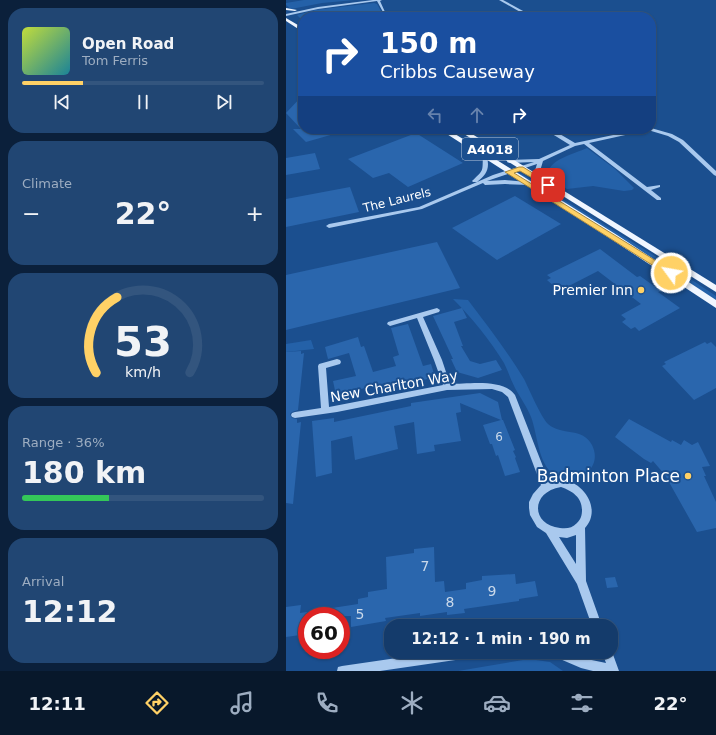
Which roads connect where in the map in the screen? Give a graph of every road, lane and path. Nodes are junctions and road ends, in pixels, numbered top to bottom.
1 (379, 0) edge
2 (501, 0) edge
3 (363, 2) junction
4 (286, 10) edge
5 (295, 10) joint
6 (384, 11) dead end
7 (298, 12) edge
8 (300, 12) edge
9 (523, 12) edge
10 (286, 15) edge
11 (286, 19) edge
12 (298, 27) edge
13 (656, 131) edge
14 (450, 134) edge
15 (467, 134) edge
16 (556, 134) edge
17 (626, 134) edge
18 (586, 143) junction
19 (574, 146) junction
20 (485, 157) junction
21 (541, 160) junction
22 (509, 161) junction
23 (521, 169) junction
24 (508, 172) junction
25 (716, 174) edge
26 (536, 177) junction
27 (527, 184) junction
28 (658, 186) dead end
29 (467, 188) junction
30 (648, 189) junction
31 (659, 199) dead end
32 (329, 226) dead end
33 (716, 289) edge
34 (716, 305) edge
35 (437, 310) dead end
36 (419, 316) junction
37 (390, 324) dead end
38 (337, 362) dead end
39 (447, 387) junction
40 (325, 411) junction
41 (295, 415) dead end
42 (546, 486) junction
43 (580, 528) junction
44 (550, 531) junction
45 (581, 581) junction
46 (595, 619) edge
47 (427, 659) edge
48 (572, 659) edge
49 (610, 659) edge
50 (342, 671) edge
51 (614, 671) edge

1 - 3 street
1 - 6 street
2 - 9 street
3 - 5 street
3 - 8 street
4 - 5 main road
7 - 10 street
11 - 12 main road
13 - 25 street
14 - 20 main road, A4018
15 - 22 main road, A4018
16 - 19 street
17 - 18 street, The Laurels
18 - 19 street, The Laurels
18 - 30 street
19 - 21 street, The Laurels
20 - 24 main road, A4018
20 - 29 street, The Laurels
21 - 22 street
21 - 23 street, The Laurels
21 - 26 street
22 - 23 main road, A4018
23 - 24 street, The Laurels
23 - 26 main road, A4018
24 - 27 main road, A4018
24 - 29 street, The Laurels
26 - 33 main road, A4018
27 - 29 street, The Laurels
27 - 34 main road, A4018
28 - 30 street
29 - 32 street, The Laurels
30 - 31 street
35 - 36 street
36 - 37 street
36 - 39 street
38 - 40 street, New Charlton Way
39 - 40 street, New Charlton Way
39 - 42 street, New Charlton Way
40 - 41 street, New Charlton Way
42 - 43 street
42 - 44 street
43 - 44 street
43 - 45 street
44 - 45 street
45 - 46 street
47 - 50 street
48 - 51 street
49 - 51 street

